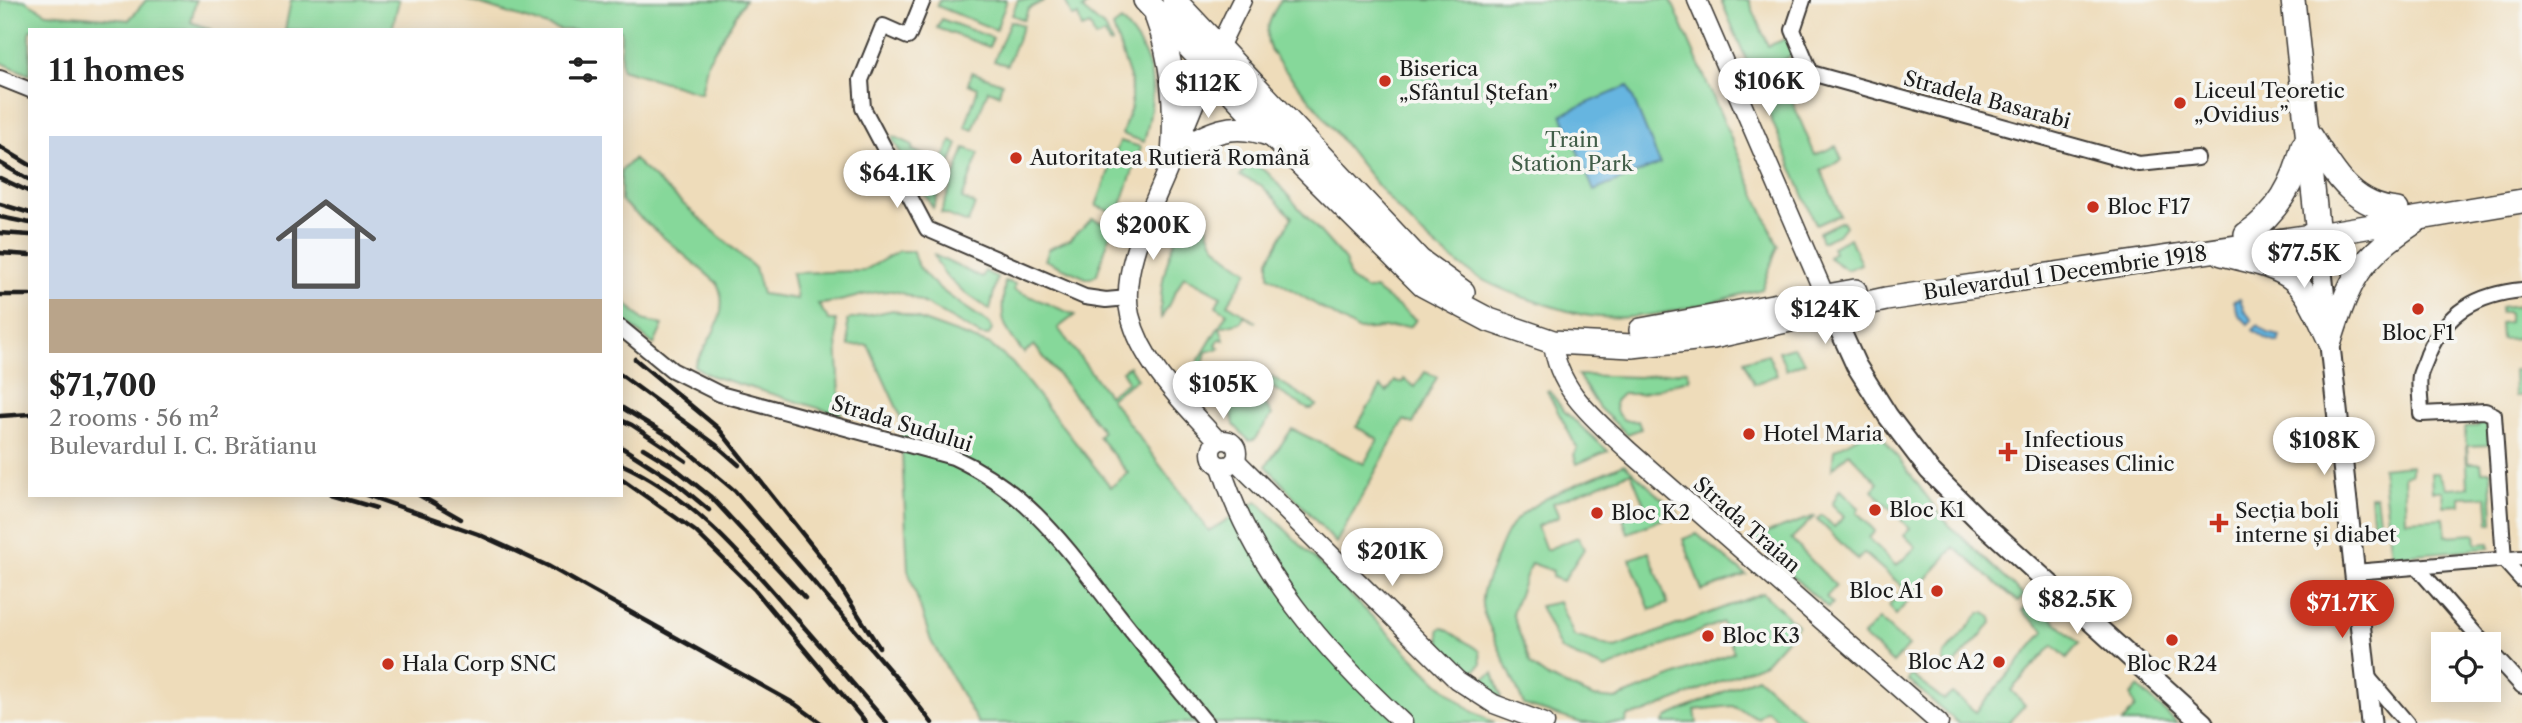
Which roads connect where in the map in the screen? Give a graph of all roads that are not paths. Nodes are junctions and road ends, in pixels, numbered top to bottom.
1 (923, 0) edge
2 (1242, 0) edge
3 (1697, 0) edge
4 (1803, 0) edge
5 (2293, 0) edge
6 (1158, 3) edge
7 (1219, 47) junction
8 (1208, 69) junction
9 (0, 78) edge
10 (28, 89) edge
11 (2306, 129) junction
12 (1273, 136) junction
13 (1173, 156) junction
14 (2197, 158) dead end
15 (2522, 189) edge
16 (2522, 201) edge
17 (2397, 210) junction
18 (2423, 216) junction
19 (2317, 229) junction
20 (2246, 234) junction
21 (2212, 251) junction
22 (2522, 290) edge
23 (1128, 298) junction
24 (1828, 302) junction
25 (623, 330) edge
26 (2330, 341) junction
27 (1553, 342) junction
28 (1228, 463) junction
29 (2522, 558) edge
30 (2504, 560) junction
31 (2417, 567) junction
32 (2355, 572) junction
33 (2522, 580) edge
34 (2474, 632) edge
35 (2501, 663) edge
36 (2366, 675) junction
37 (2522, 686) edge
38 (1206, 723) edge
39 (1403, 723) edge
40 (1545, 723) edge
41 (1939, 723) edge
42 (2203, 723) edge
43 (2371, 723) edge
44 (2407, 723) edge

1 - 23 street
2 - 7 street
3 - 24 street
4 - 14 street, Stradela Basarabi
5 - 11 main road
6 - 7 main road, Bulevardul 1 Decembrie 1918
6 - 8 main road, Bulevardul 1 Decembrie 1918
6 - 13 main road
7 - 8 street
7 - 24 main road, Bulevardul 1 Decembrie 1918
8 - 12 main road, Bulevardul 1 Decembrie 1918
8 - 13 street
9 - 10 street
11 - 17 main road
11 - 19 main road
11 - 20 main road
12 - 13 main road
12 - 27 main road, Bulevardul 1 Decembrie 1918
13 - 23 street
15 - 17 main road, Bulevardul 1 Decembrie 1918
16 - 18 main road, Bulevardul 1 Decembrie 1918
17 - 19 main road, Bulevardul 1 Decembrie 1918
18 - 19 main road, Bulevardul 1 Decembrie 1918
18 - 26 main road
19 - 20 main road, Bulevardul 1 Decembrie 1918
19 - 21 main road, Bulevardul 1 Decembrie 1918
19 - 26 main road
20 - 24 main road, Bulevardul 1 Decembrie 1918
21 - 24 main road, Bulevardul 1 Decembrie 1918
21 - 26 main road
22 - 30 street
23 - 28 street
24 - 27 main road, Bulevardul 1 Decembrie 1918
24 - 42 main road
25 - 38 street, Strada Sudului
26 - 32 main road
27 - 41 street, Strada Traian
28 - 39 street
28 - 40 street
29 - 30 street
30 - 31 street
30 - 33 street
31 - 32 street
31 - 34 street
32 - 36 main road
35 - 37 street
36 - 43 main road
36 - 44 street

